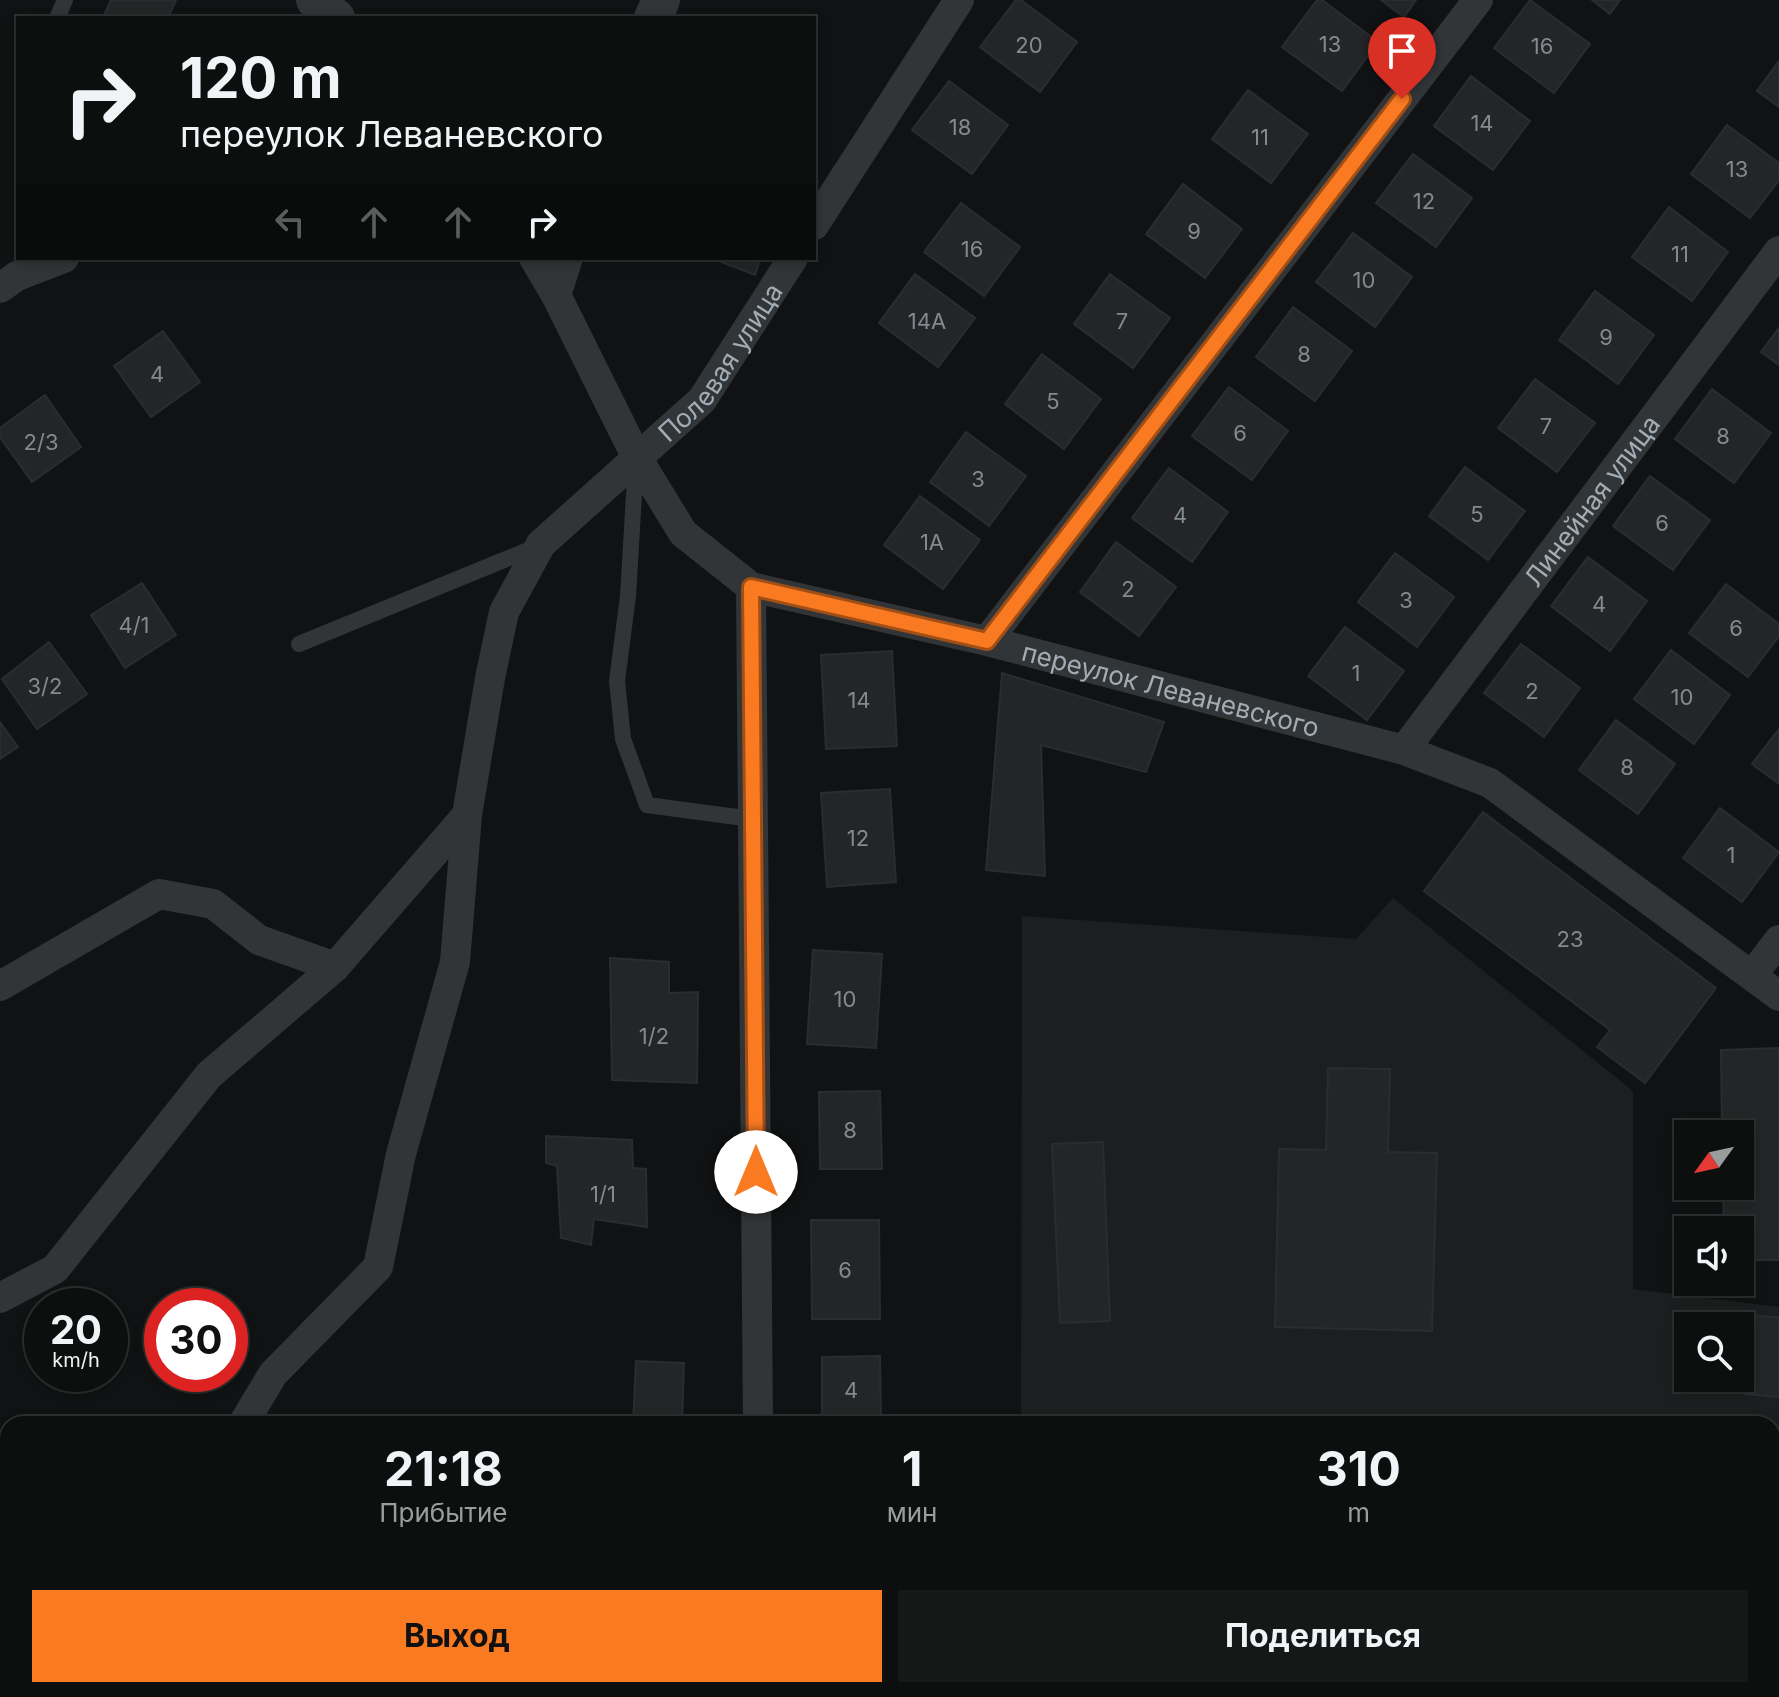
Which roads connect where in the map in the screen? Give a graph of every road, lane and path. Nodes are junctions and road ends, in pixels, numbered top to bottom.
1 (315, 0) edge
2 (959, 0) edge
3 (1478, 0) edge
4 (334, 16) edge
5 (816, 222) edge
6 (1779, 251) edge
7 (58, 260) edge
8 (535, 260) edge
9 (567, 260) edge
10 (792, 260) edge
11 (12, 274) edge
12 (556, 295) junction
13 (636, 456) junction
14 (541, 544) junction
15 (751, 587) junction
16 (987, 641) junction
17 (299, 644) dead end
18 (1404, 750) junction
19 (467, 815) junction
20 (752, 819) junction
21 (1779, 940) edge
22 (335, 967) junction
23 (1753, 974) junction
24 (0, 986) edge
25 (1779, 996) edge
26 (0, 1298) edge
27 (248, 1416) edge
28 (758, 1416) edge

1 - 4 street
2 - 5 street
3 - 16 street
6 - 18 street, Линейная улица
7 - 11 street
8 - 12 street, переулок Леваневского
9 - 12 street
10 - 13 street, Полевая улица
12 - 13 street, переулок Леваневского
13 - 14 street, Полевая улица
13 - 15 street, переулок Леваневского
13 - 20 lane
14 - 17 lane
14 - 19 street, Полевая улица
15 - 16 street, переулок Леваневского
15 - 20 street
16 - 18 street, переулок Леваневского
18 - 23 street, переулок Леваневского
19 - 22 street
19 - 27 street, Полевая улица
20 - 28 street
21 - 23 street
22 - 24 street
22 - 26 street
23 - 25 street, переулок Леваневского

